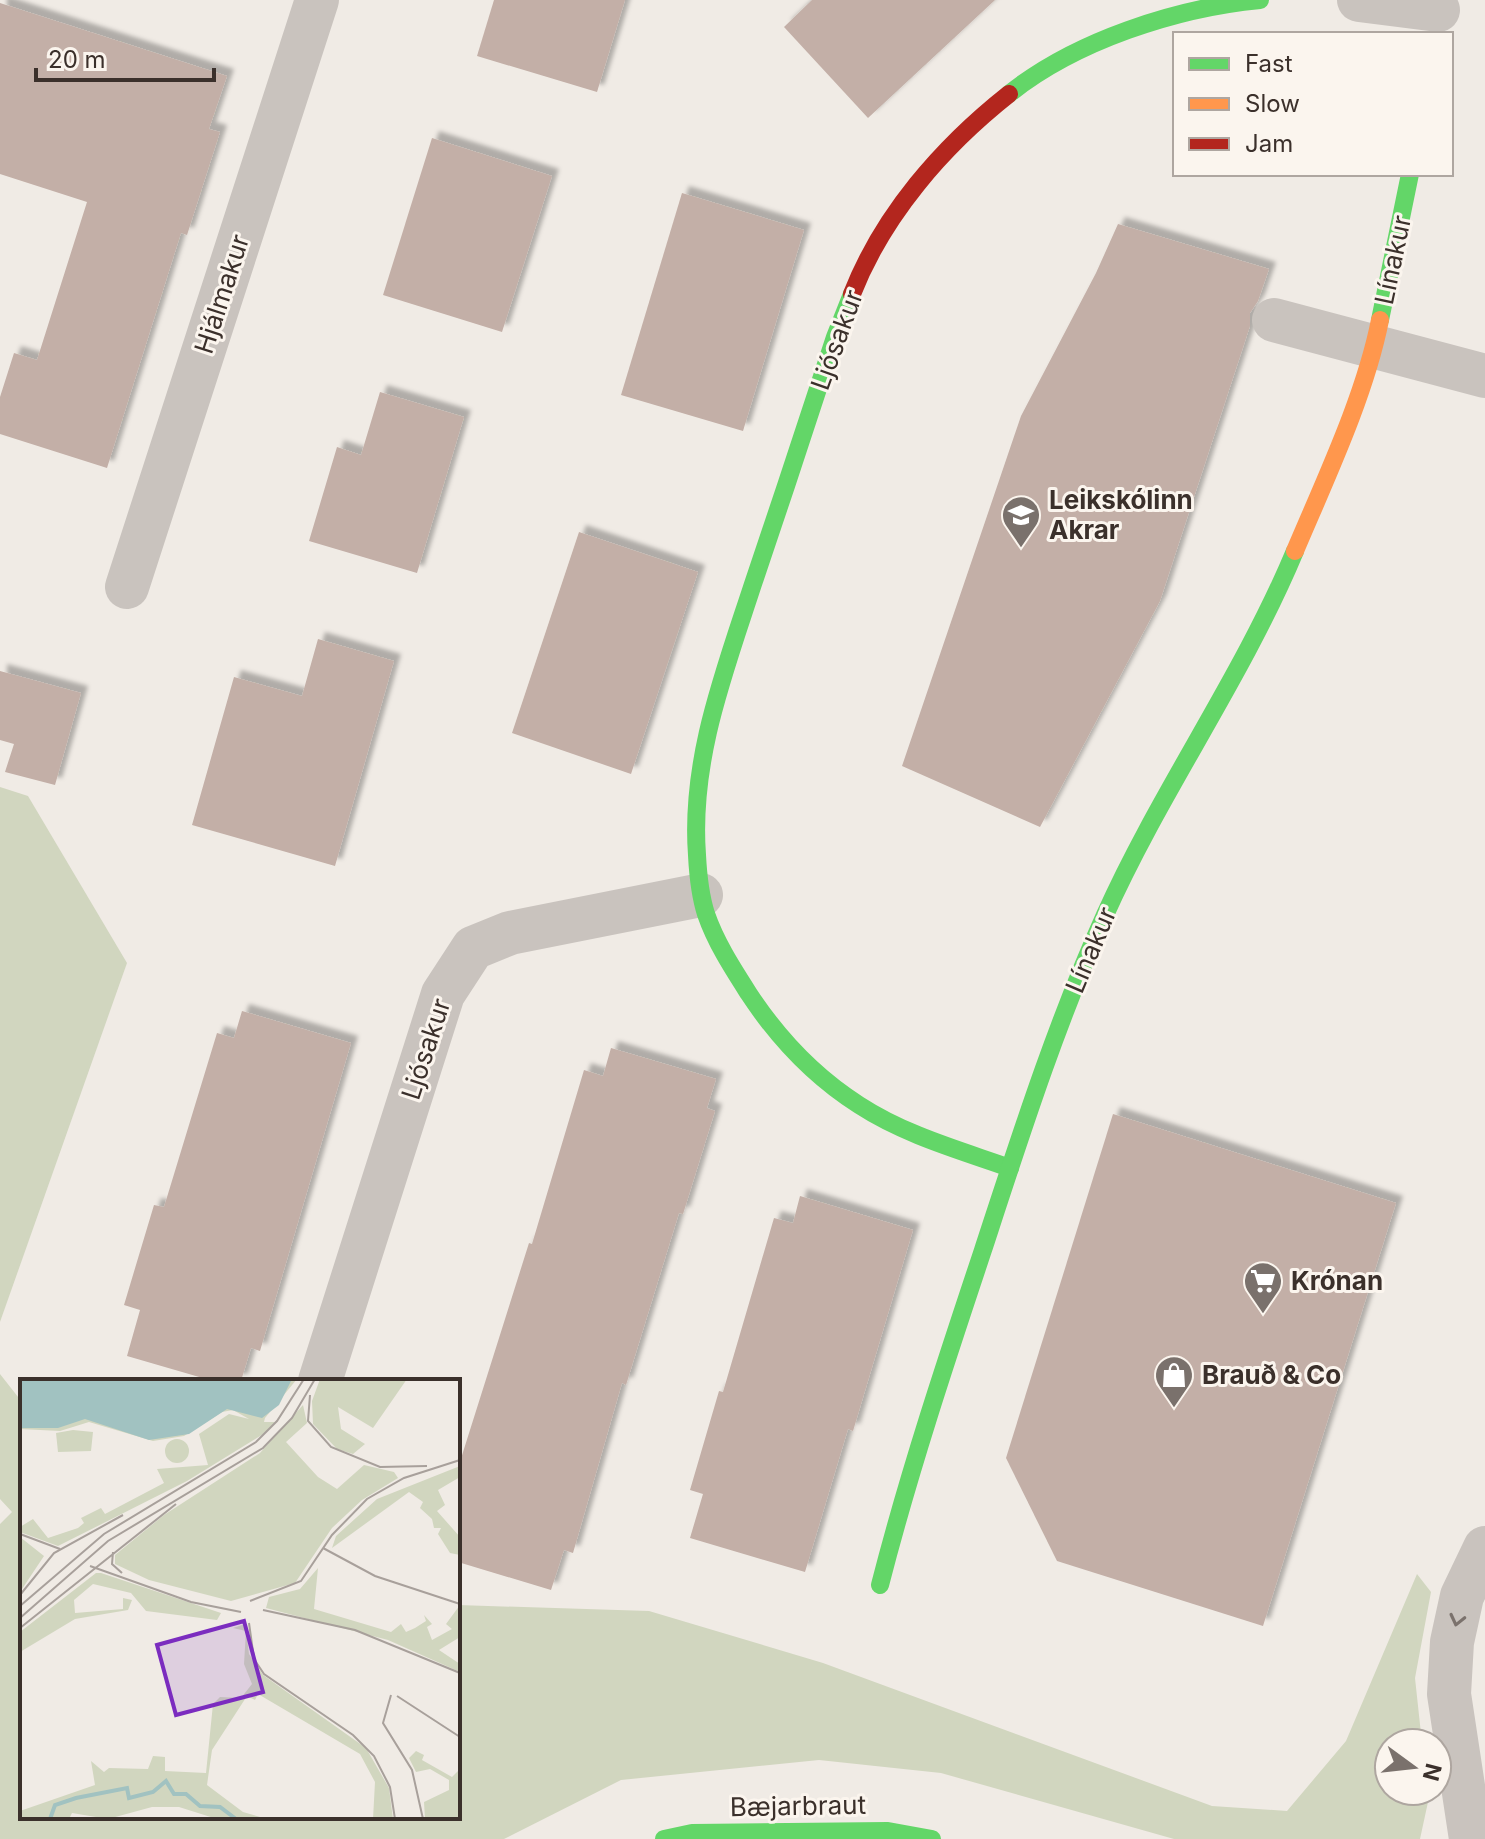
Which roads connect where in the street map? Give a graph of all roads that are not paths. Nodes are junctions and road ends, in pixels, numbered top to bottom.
1 (317, 0) edge
2 (1260, 0) edge
3 (1359, 0) edge
4 (1437, 15) edge
5 (1410, 176) edge
6 (1274, 320) dead end
7 (1375, 345) junction
8 (1485, 376) edge
9 (127, 587) dead end
10 (701, 895) junction
11 (1010, 1168) junction
12 (321, 1379) edge
13 (1485, 1548) edge
14 (880, 1585) dead end
15 (664, 1839) edge
16 (932, 1839) edge
17 (1471, 1839) edge

1 - 9 street, Hjálmakur
2 - 10 street, Ljósakur
3 - 4 street
5 - 7 street, Línakur
6 - 7 street
7 - 8 street
7 - 11 street, Línakur
10 - 11 street, Ljósakur
10 - 12 street, Ljósakur
11 - 14 street, Línakur
13 -> 17 street
15 - 16 street, Bæjarbraut

